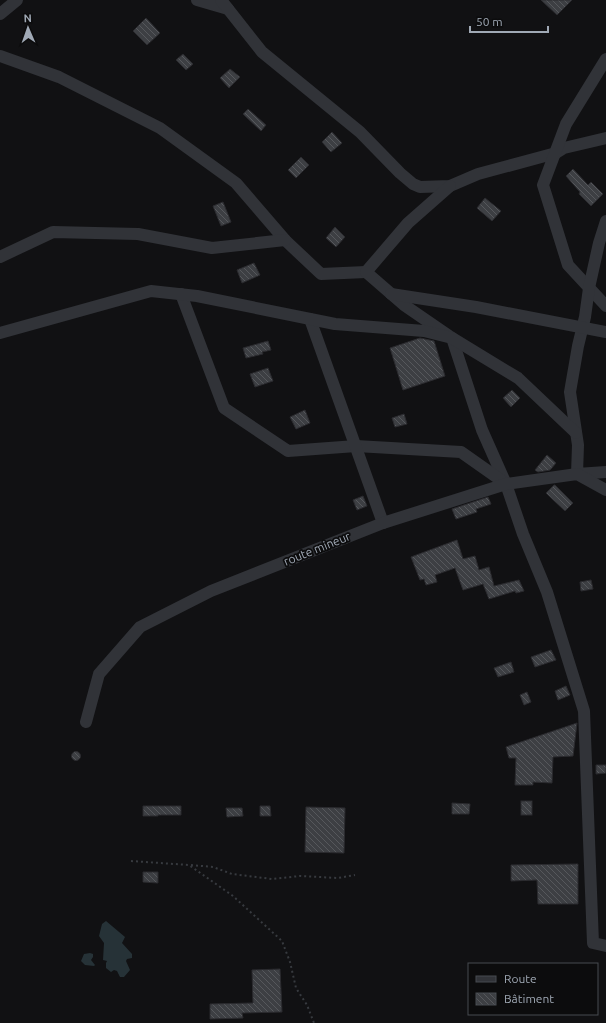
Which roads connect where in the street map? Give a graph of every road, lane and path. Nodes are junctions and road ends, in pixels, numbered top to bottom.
1 (17, 0) edge
2 (197, 0) edge
3 (225, 4) edge
4 (0, 14) edge
5 (0, 56) edge
6 (606, 60) edge
7 (606, 138) edge
8 (556, 152) junction
9 (450, 186) junction
10 (606, 221) edge
11 (285, 240) junction
12 (0, 257) edge
13 (366, 272) junction
14 (589, 288) junction
15 (182, 294) junction
16 (391, 294) junction
17 (606, 306) edge
18 (310, 319) junction
19 (583, 327) junction
20 (606, 332) edge
21 (0, 333) edge
22 (452, 338) junction
23 (576, 433) junction
24 (356, 446) junction
25 (606, 472) edge
26 (577, 474) junction
27 (506, 484) junction
28 (606, 490) edge
29 (383, 523) junction
30 (86, 722) dead end
31 (132, 861) dead end
32 (189, 865) junction
33 (355, 875) dead end
34 (606, 946) edge
35 (314, 1023) edge

1 - 4 street
2 - 3 street
3 - 9 street
5 - 11 street
6 - 8 street
7 - 8 street
8 - 9 street
8 - 14 street
9 - 13 street
10 - 14 street
11 - 12 street
11 - 13 street
13 - 16 street
14 - 17 street
14 - 19 street
15 - 18 street
15 - 21 street
15 - 24 street
16 - 19 street
16 - 22 street
18 - 22 street
18 - 24 street
19 - 20 street
19 - 23 street
22 - 23 street
22 - 27 street
23 - 26 street
24 - 27 street
24 - 29 street
25 - 26 street, route mineur
26 - 27 street, route mineur
26 - 28 street
27 - 29 street, route mineur
27 - 34 street
29 - 30 street, route mineur
31 - 32 path
32 - 33 path
32 - 35 path

